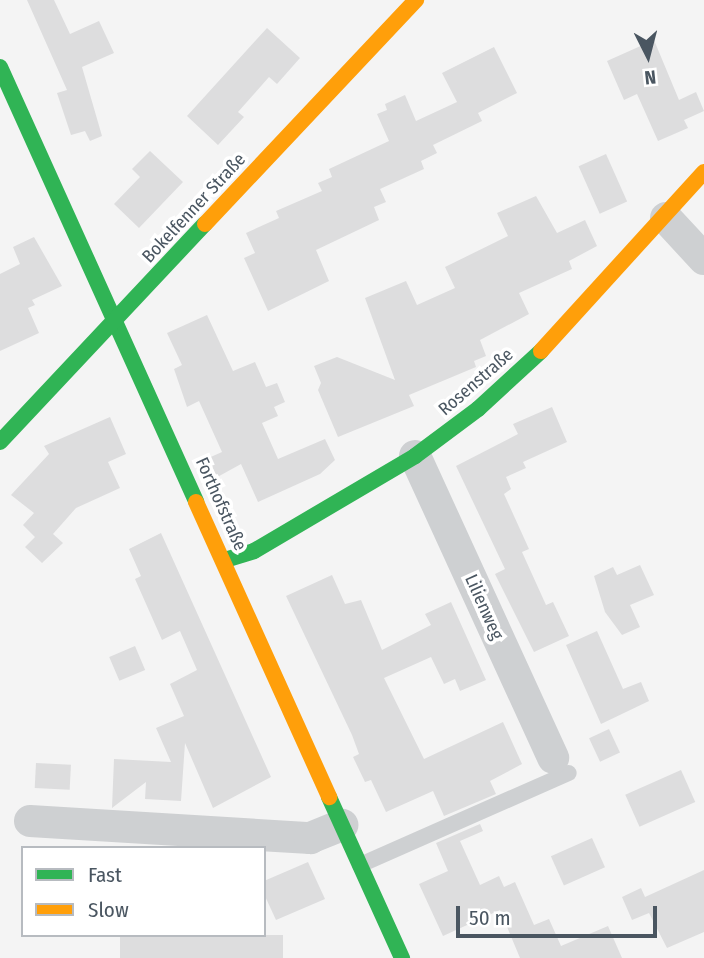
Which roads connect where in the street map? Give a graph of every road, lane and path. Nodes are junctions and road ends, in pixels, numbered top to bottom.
1 (416, 0) edge
2 (0, 67) edge
3 (704, 172) edge
4 (666, 218) junction
5 (704, 259) edge
6 (117, 319) junction
7 (0, 442) edge
8 (415, 456) junction
9 (225, 560) junction
10 (561, 765) joint
11 (30, 821) dead end
12 (342, 825) junction
13 (360, 865) junction
14 (402, 958) edge

1 - 6 street, Bokelfenner Straße
2 - 6 street, Forthofstraße
3 - 4 street, Rosenstraße
4 - 5 street
4 - 8 street, Rosenstraße
6 - 7 street, Bokelfenner Straße
6 - 9 street, Forthofstraße
8 - 9 street, Rosenstraße
8 - 10 street, Lilienweg
9 - 12 street, Forthofstraße
10 - 13 lane
11 - 12 street
12 - 13 street, Forthofstraße
13 - 14 street, Forthofstraße

